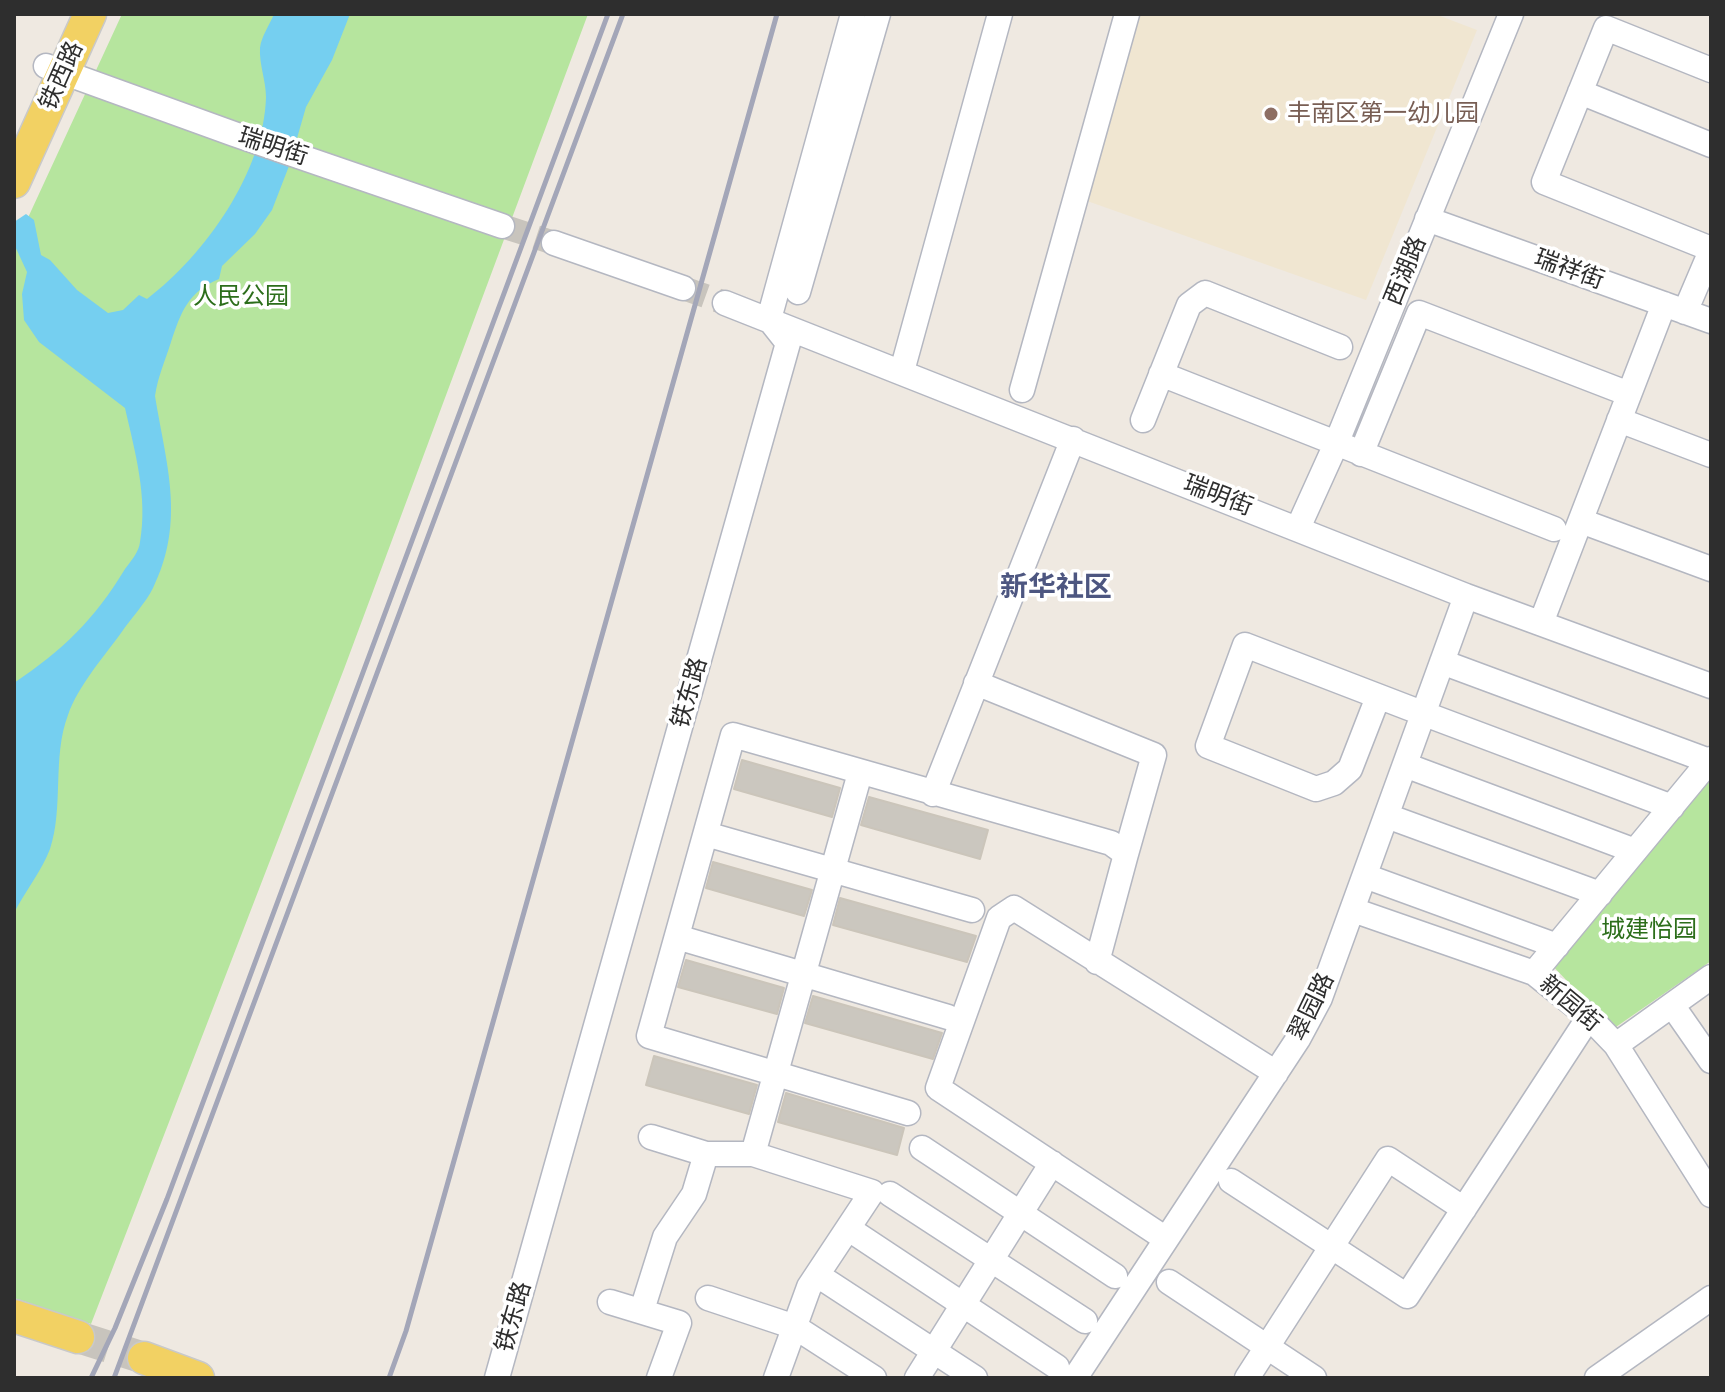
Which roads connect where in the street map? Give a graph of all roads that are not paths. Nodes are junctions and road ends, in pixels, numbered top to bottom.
1 (69, 14) edge
2 (90, 14) edge
3 (853, 14) edge
4 (878, 14) edge
5 (1000, 14) edge
6 (1127, 14) edge
7 (1511, 14) edge
8 (55, 68) junction
9 (1711, 70) edge
10 (1580, 92) junction
11 (14, 136) edge
12 (1711, 145) edge
13 (14, 182) edge
14 (1427, 219) junction
15 (502, 226) tunnel mouth
16 (554, 243) tunnel mouth
17 (1711, 250) edge
18 (683, 288) tunnel mouth
19 (798, 292) dead end
20 (725, 303) tunnel mouth
21 (1674, 308) junction
22 (769, 319) junction
23 (1711, 321) edge
24 (1340, 347) dead end
25 (902, 371) junction
26 (1161, 374) junction
27 (1022, 390) dead end
28 (1629, 394) junction
29 (1143, 420) dead end
30 (1619, 420) junction
31 (1073, 439) junction
32 (1336, 444) junction
33 (1361, 454) junction
34 (1711, 455) edge
35 (1581, 521) junction
36 (1298, 528) junction
37 (1554, 529) dead end
38 (1711, 569) edge
39 (1466, 596) junction
40 (1541, 623) junction
41 (1442, 662) junction
42 (976, 683) junction
43 (1711, 686) edge
44 (1378, 697) junction
45 (1423, 714) junction
46 (1710, 760) edge
47 (1405, 765) junction
48 (860, 773) junction
49 (933, 794) junction
50 (1672, 807) junction
51 (1387, 816) junction
52 (706, 834) junction
53 (1635, 851) junction
54 (1126, 854) junction
55 (833, 870) junction
56 (1365, 876) junction
57 (1600, 894) junction
58 (972, 910) dead end
59 (1353, 910) junction
60 (677, 937) junction
61 (1557, 946) junction
62 (1097, 962) junction
63 (1534, 973) junction
64 (803, 974) junction
65 (1711, 977) edge
66 (1672, 1005) junction
67 (948, 1017) dead end
68 (1589, 1017) junction
69 (1616, 1045) junction
70 (1711, 1061) edge
71 (1276, 1073) junction
72 (775, 1074) junction
73 (908, 1113) dead end
74 (651, 1137) dead end
75 (922, 1148) dead end
76 (706, 1154) junction
77 (753, 1154) junction
78 (1052, 1163) junction
79 (1231, 1181) dead end
80 (890, 1194) dead end
81 (1711, 1195) edge
82 (1464, 1209) junction
83 (1020, 1213) junction
84 (858, 1235) dead end
85 (1166, 1239) junction
86 (1332, 1247) junction
87 (991, 1259) junction
88 (1115, 1276) dead end
89 (828, 1282) dead end
90 (1169, 1282) dead end
91 (708, 1298) dead end
92 (1711, 1298) edge
93 (610, 1302) dead end
94 (963, 1304) junction
95 (642, 1310) junction
96 (14, 1316) edge
97 (1085, 1321) dead end
98 (795, 1327) junction
99 (78, 1337) tunnel mouth
100 (1267, 1347) junction
101 (934, 1352) junction
102 (144, 1358) tunnel mouth
103 (1066, 1372) edge
104 (198, 1378) edge
105 (497, 1378) edge
106 (659, 1378) edge
107 (776, 1378) edge
108 (874, 1378) edge
109 (917, 1378) edge
110 (975, 1378) edge
111 (1247, 1378) edge
112 (1314, 1378) edge
113 (1597, 1378) edge

1 - 8 main road, 铁西路
2 - 8 main road, 铁西路
3 - 22 street
4 - 19 street
5 - 25 street
6 - 27 street
7 - 14 street, 西湖路
8 - 11 main road, 铁西路
8 - 13 main road, 铁西路
8 - 15 street, 瑞明街
9 - 10 street
10 - 12 street
10 - 17 street
14 - 21 street, 瑞祥街
14 - 32 street, 西湖路
16 - 18 street
17 - 21 street
20 - 22 street, 瑞明街
21 - 23 street, 瑞祥街
21 - 28 street
22 - 25 street, 瑞明街
22 - 105 street, 铁东路
24 - 26 street
25 - 31 street, 瑞明街
26 - 29 street
26 - 32 street
28 - 30 street
28 - 33 street
30 - 34 street
30 - 35 street
31 - 36 street, 瑞明街
31 - 42 street
32 - 33 street
32 - 36 street, 西湖路
33 - 37 street
35 - 38 street
35 - 40 street
36 - 39 street, 瑞明街
39 - 40 street, 瑞明街
39 - 41 street, 翠园路
40 - 43 street, 瑞明街
41 - 45 street, 翠园路
41 - 46 street
42 - 49 street
42 - 54 street
44 - 44 street
44 - 45 street
45 - 47 street, 翠园路
45 - 50 street
46 - 50 street
47 - 51 street, 翠园路
47 - 53 street
48 - 49 street
48 - 52 street
48 - 55 street
49 - 54 street
50 - 53 street
51 - 56 street, 翠园路
51 - 57 street
52 - 55 street
52 - 60 street
53 - 57 street
54 - 62 street
55 - 58 street
55 - 64 street
56 - 59 street, 翠园路
56 - 61 street
57 - 61 street
59 - 63 street, 新园街
59 - 71 street, 翠园路
60 - 64 street
60 - 72 street
61 - 63 street
62 - 71 street
62 - 78 street
63 - 68 street, 新园街
64 - 67 street
64 - 72 street
65 - 66 street
66 - 69 street
66 - 70 street
68 - 69 street, 新园街
68 - 82 street
69 - 81 street, 新园街
71 - 85 street, 翠园路
72 - 73 street
72 - 77 street
74 - 76 street
75 - 83 street
76 - 77 street
76 - 95 street
77 - 98 street
78 - 83 street
78 - 85 street
79 - 86 street
80 - 87 street
82 - 86 street
82 - 86 street
83 - 87 street
83 - 88 street
84 - 94 street
85 - 103 street, 翠园路
86 - 100 street
87 - 94 street
87 - 97 street
89 - 101 street
90 - 100 street
91 - 98 street
92 - 113 street
93 - 95 street
94 - 101 street
94 - 103 street
95 - 106 street
96 - 99 main road
98 - 107 street
98 - 108 street
100 - 111 street
100 - 112 street
101 - 109 street
101 - 110 street
102 - 104 main road

